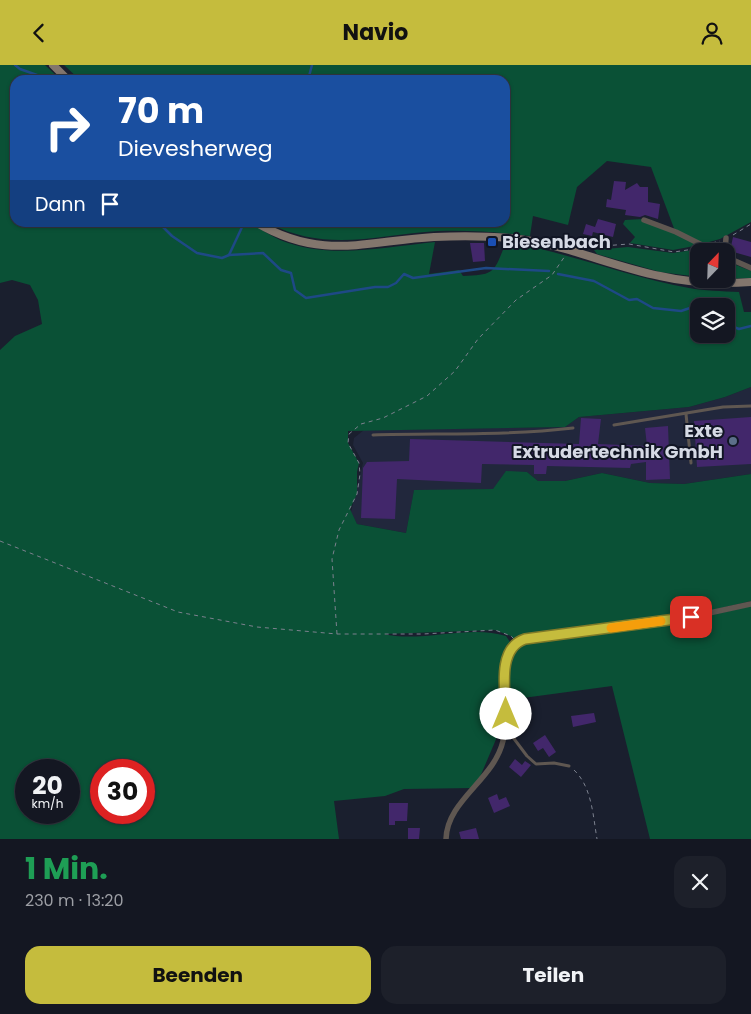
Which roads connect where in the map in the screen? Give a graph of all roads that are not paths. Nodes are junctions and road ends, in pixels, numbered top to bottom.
1 (53, 65) edge
2 (63, 75) edge
3 (644, 220) dead end
4 (265, 227) edge
5 (726, 238) road end
6 (698, 243) edge
7 (726, 243) edge
8 (735, 261) edge
9 (751, 263) edge
10 (742, 264) junction
11 (751, 268) edge
12 (751, 282) edge
13 (751, 406) edge
14 (686, 414) junction
15 (614, 425) dead end
16 (573, 428) dead end
17 (373, 435) dead end
18 (691, 463) dead end
19 (751, 603) edge
20 (506, 727) junction
21 (569, 766) road end
22 (446, 839) edge

1 - 2 main road
3 - 6 street
4 - 12 main road
5 - 7 street
8 - 10 street
9 - 10 lane
10 - 11 street
13 - 14 lane
14 - 15 lane
14 - 18 lane
16 - 17 lane
19 - 20 street
20 - 21 lane
20 - 22 street

